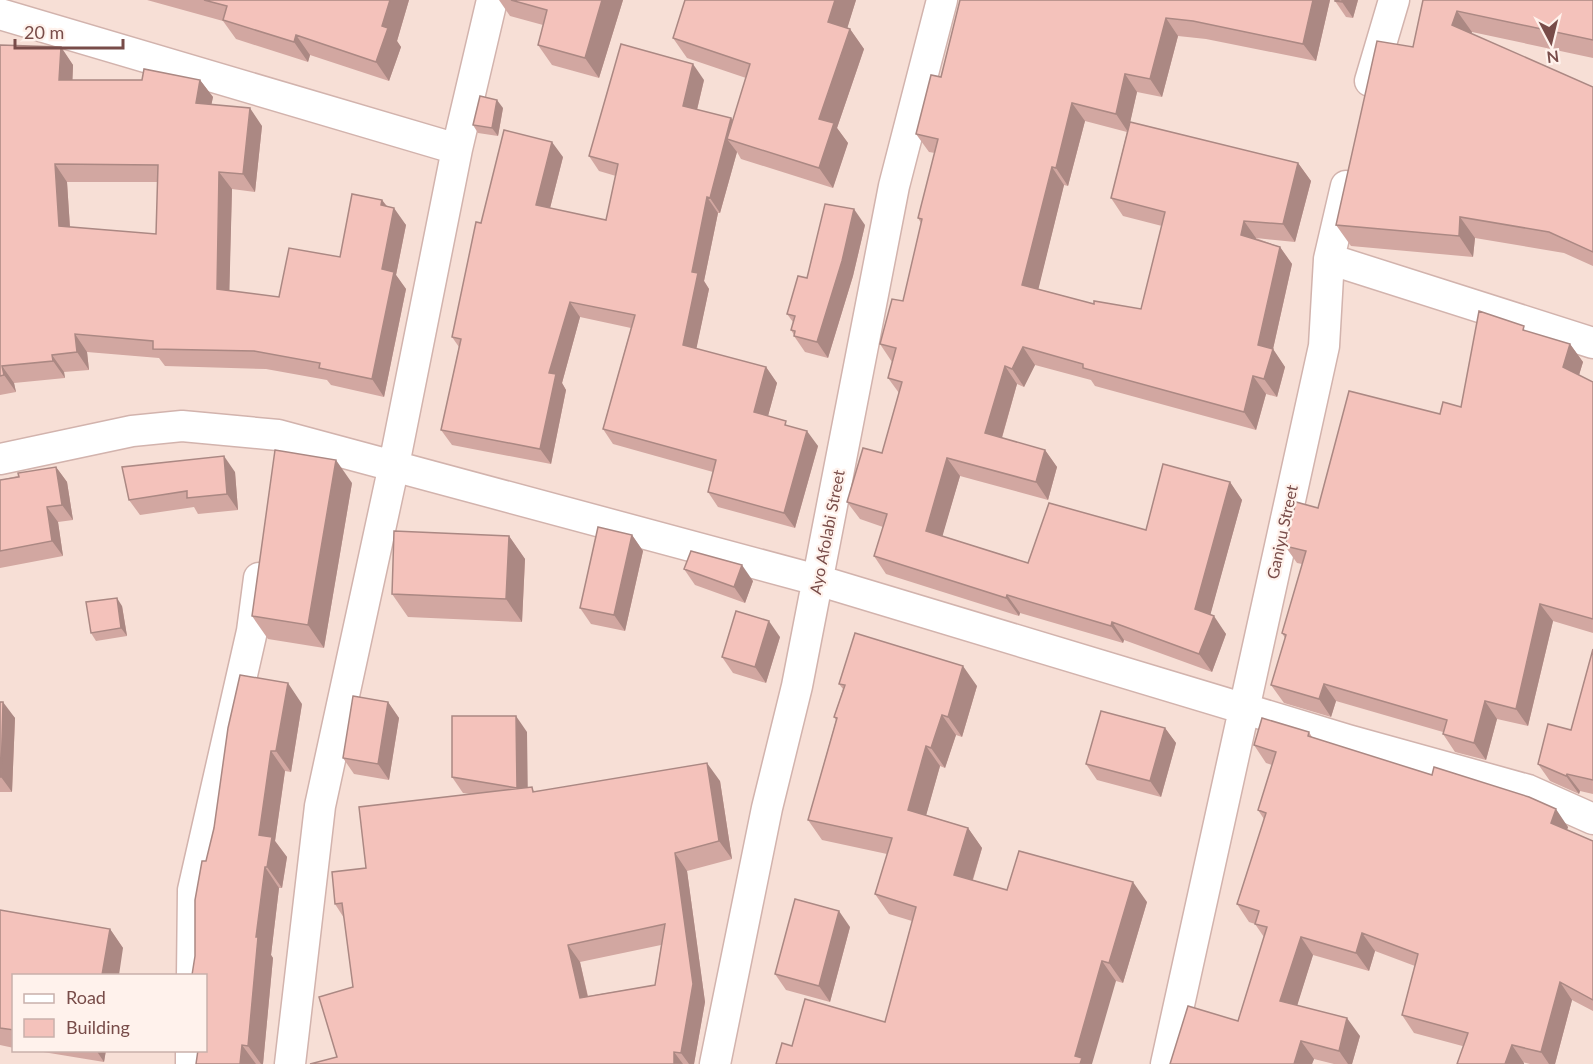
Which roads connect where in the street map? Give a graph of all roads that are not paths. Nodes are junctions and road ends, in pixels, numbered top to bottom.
1 (4, 0) edge
2 (492, 0) edge
3 (942, 0) edge
4 (1394, 0) edge
5 (0, 13) edge
6 (1363, 113) edge
7 (457, 149) junction
8 (1352, 158) edge
9 (1329, 259) junction
10 (1593, 343) edge
11 (0, 459) edge
12 (394, 465) junction
13 (263, 551) edge
14 (817, 580) junction
15 (1244, 707) junction
16 (1593, 819) edge
17 (192, 974) edge
18 (290, 1064) edge
19 (715, 1064) edge
20 (1166, 1064) edge

1 - 5 street
2 - 7 street
3 - 14 street, Ayo Afolabi Street
4 - 6 street
5 - 7 street
7 - 12 street
8 - 9 street, Ganiyu Street
9 - 10 street
9 - 15 street, Ganiyu Street
11 - 12 street
12 - 14 street
12 - 18 street
13 - 17 street
14 - 15 street
14 - 19 street, Ayo Afolabi Street
15 - 16 street
15 - 20 street, Ganiyu Street

